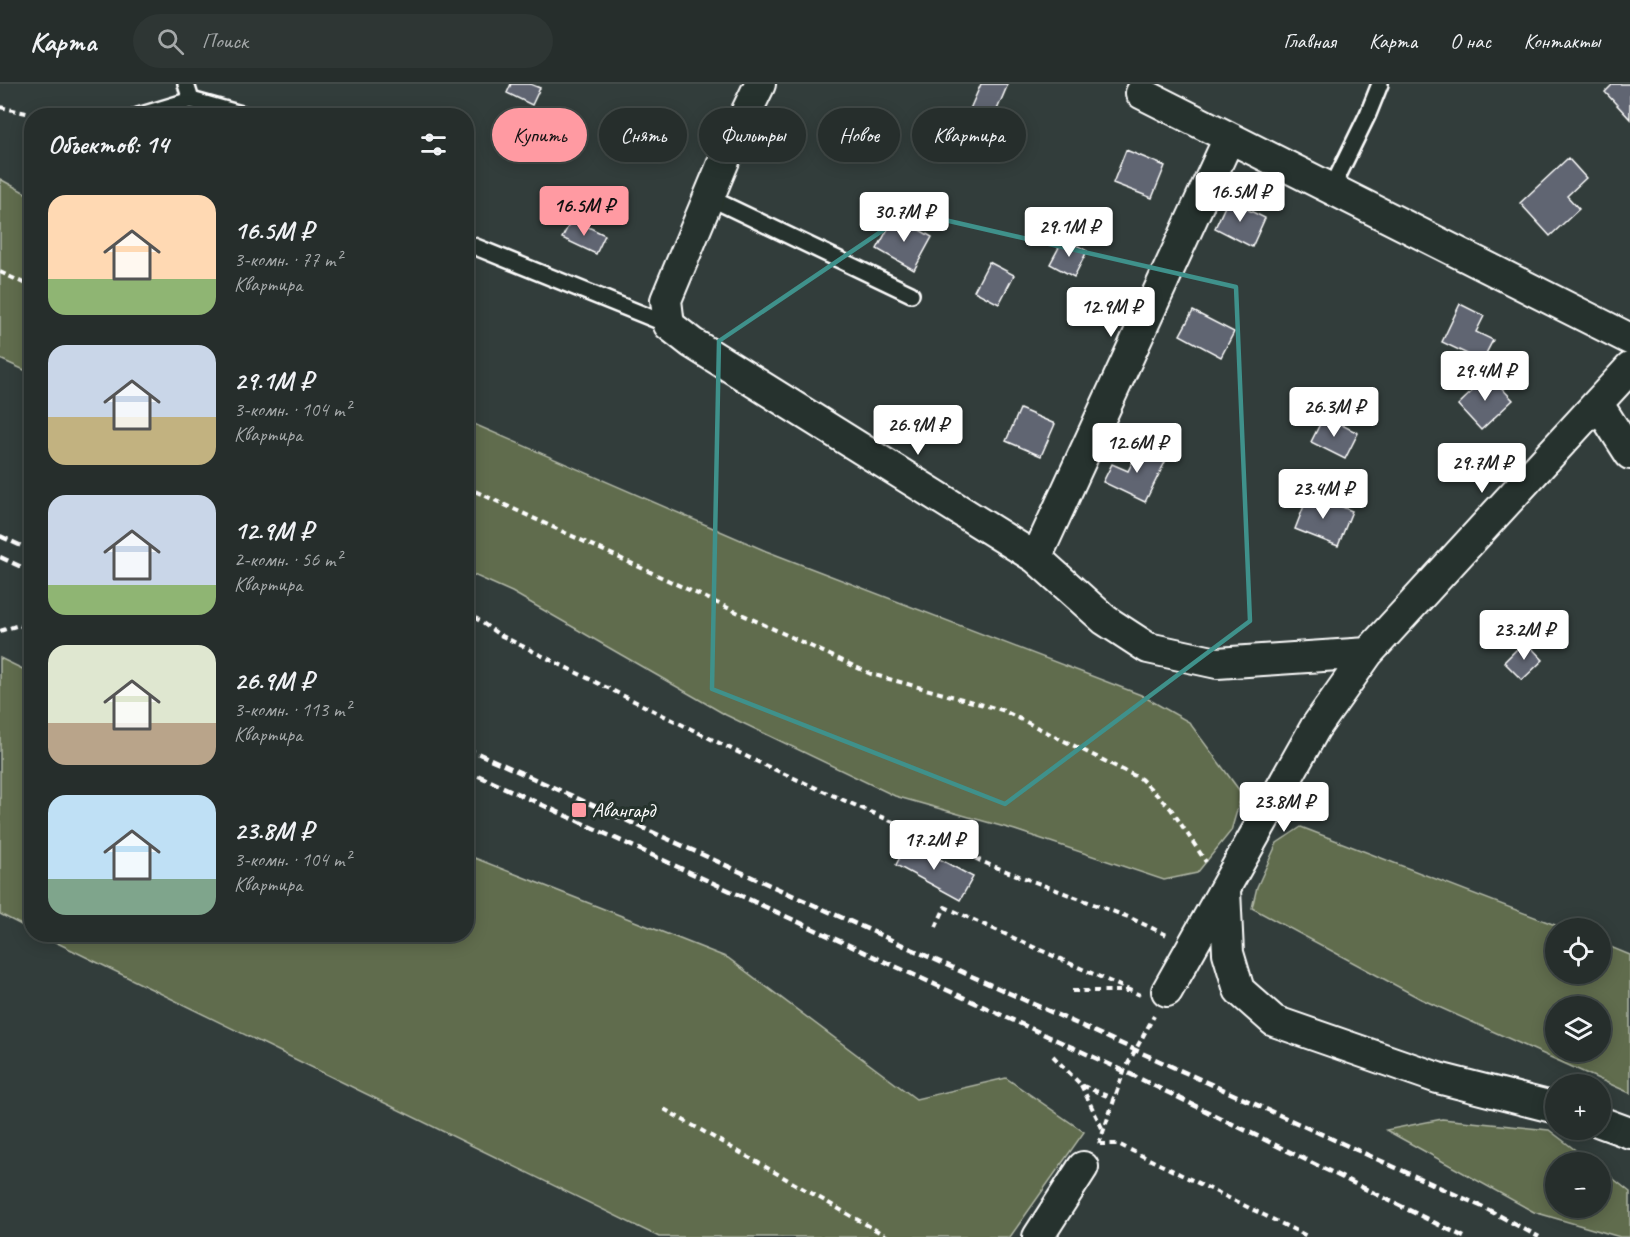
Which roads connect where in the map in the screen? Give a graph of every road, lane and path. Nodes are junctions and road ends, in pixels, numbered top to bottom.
1 (186, 84) edge
2 (760, 84) edge
3 (1380, 84) edge
4 (1140, 88) edge
5 (191, 100) junction
6 (0, 107) edge
7 (164, 108) edge
8 (220, 108) edge
9 (24, 113) edge
10 (1229, 138) junction
11 (1331, 190) junction
12 (708, 197) junction
13 (474, 246) edge
14 (0, 272) edge
15 (24, 283) edge
16 (911, 294) dead end
17 (669, 325) junction
18 (1630, 339) edge
19 (1630, 368) edge
20 (1598, 404) junction
21 (1630, 454) edge
22 (474, 492) edge
23 (1036, 558) junction
24 (474, 617) edge
25 (24, 628) edge
26 (0, 631) edge
27 (1368, 653) junction
28 (1225, 890) junction
29 (936, 927) dead end
30 (1193, 946) junction
31 (1072, 991) dead end
32 (1131, 991) junction
33 (1164, 998) junction
34 (1053, 1056) dead end
35 (1081, 1085) junction
36 (1114, 1099) junction
37 (1545, 1105) edge
38 (664, 1109) dead end
39 (1611, 1126) edge
40 (1103, 1131) junction
41 (1630, 1133) edge
42 (1091, 1155) junction
43 (888, 1237) edge
44 (1038, 1237) edge
45 (1309, 1237) edge

1 - 5 lane
2 - 12 street
3 - 11 lane
4 - 10 street
5 - 7 lane
5 - 8 lane
6 - 9 path
10 - 11 street
10 - 23 street
11 - 18 street
12 - 16 lane
12 - 17 street
13 - 17 lane
14 - 15 path
17 - 23 street
19 - 20 street
20 - 21 street
20 - 27 street
22 - 28 path
23 - 27 street
24 - 30 path
25 - 26 path
27 - 28 street
28 - 30 street
28 - 37 street
29 - 32 path
30 - 33 street
31 - 32 path
32 - 33 path
33 - 36 path
34 - 35 path
35 - 36 path
35 - 40 path
36 - 40 path
38 - 43 path
39 - 41 street
40 - 42 path
42 - 44 street
42 - 45 path

